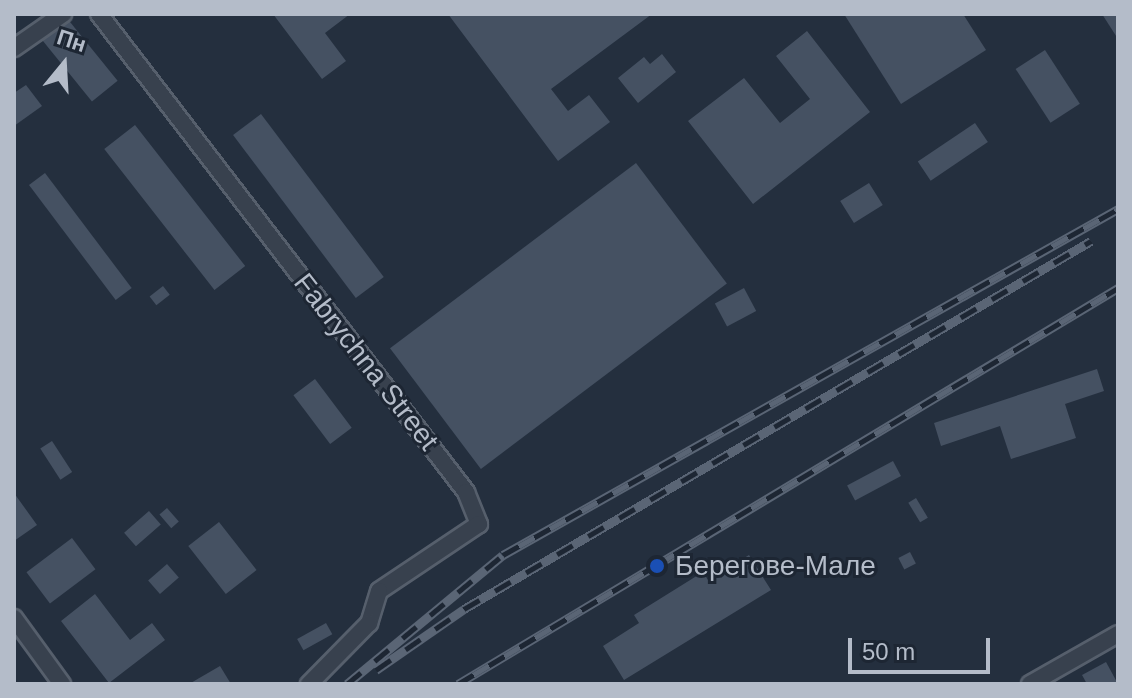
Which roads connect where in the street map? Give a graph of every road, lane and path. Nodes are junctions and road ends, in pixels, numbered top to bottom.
1 (63, 14) edge
2 (99, 14) edge
3 (14, 48) edge
4 (14, 618) edge
5 (1118, 634) edge
6 (62, 684) edge
7 (309, 684) edge
8 (1030, 684) edge

1 - 3 street
2 - 7 street, Fabrychna Street
4 - 6 street
5 - 8 street

